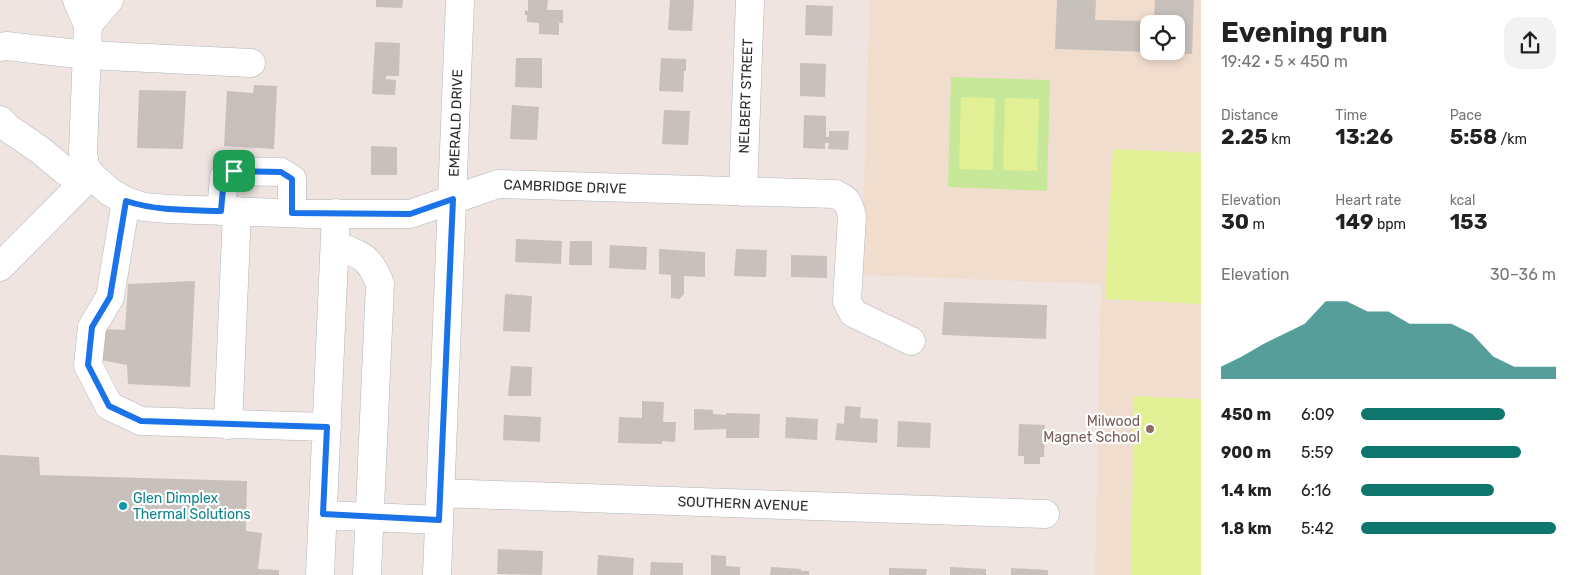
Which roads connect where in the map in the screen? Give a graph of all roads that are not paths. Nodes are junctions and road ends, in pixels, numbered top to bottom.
1 (77, 0) edge
2 (109, 0) edge
3 (460, 0) edge
4 (750, 0) edge
5 (88, 24) junction
6 (0, 47) edge
7 (87, 55) junction
8 (251, 63) dead end
9 (0, 120) edge
10 (109, 189) junction
11 (743, 192) junction
12 (453, 199) junction
13 (229, 211) junction
14 (292, 213) junction
15 (336, 214) junction
16 (335, 246) junction
17 (0, 267) edge
18 (912, 341) dead end
19 (228, 425) junction
20 (327, 427) junction
21 (440, 493) junction
22 (323, 514) junction
23 (1045, 514) dead end
24 (370, 517) junction
25 (439, 520) junction
26 (320, 575) edge
27 (368, 575) edge
28 (437, 575) edge

1 - 5 street
2 - 5 street
3 - 12 street, EMERALD DRIVE
4 - 11 street, NELBERT STREET
5 - 7 street
6 - 7 street
7 - 8 street
7 - 10 street
9 - 10 street, CAMBRIDGE DRIVE
10 - 13 street, CAMBRIDGE DRIVE
10 - 17 street
10 - 19 street
11 - 12 street, CAMBRIDGE DRIVE
11 - 18 street, CAMBRIDGE DRIVE
12 - 15 street, CAMBRIDGE DRIVE
12 - 21 street, EMERALD DRIVE
13 - 14 street, CAMBRIDGE DRIVE
13 - 14 street
13 - 19 street
14 - 15 street, CAMBRIDGE DRIVE
15 - 16 street
16 - 20 street
16 - 24 street
19 - 20 street
20 - 22 street
21 - 23 street, SOUTHERN AVENUE
21 - 25 street, EMERALD DRIVE
22 - 24 street
22 - 26 street
24 - 25 street
24 - 27 street
25 - 28 street, EMERALD DRIVE

